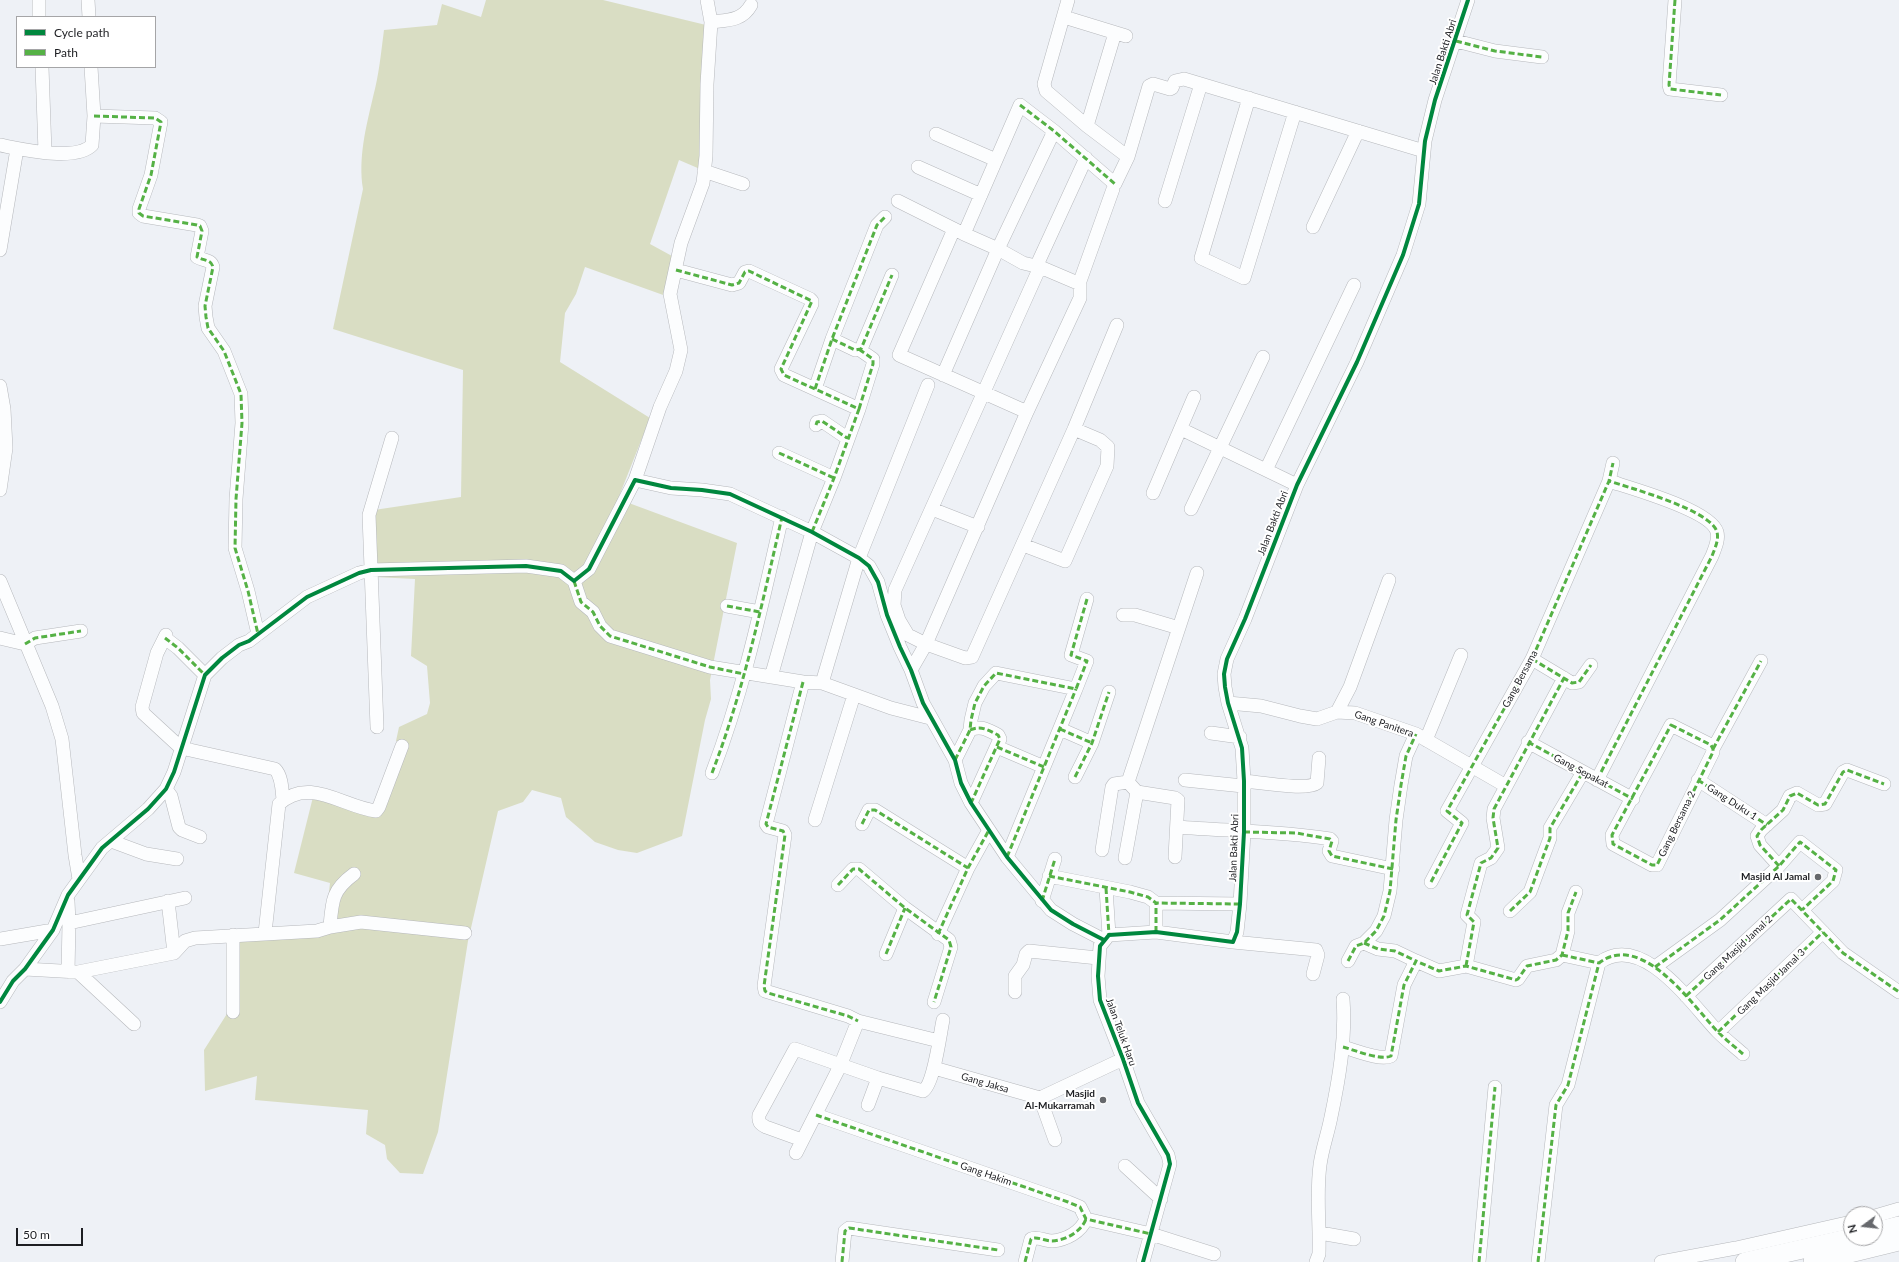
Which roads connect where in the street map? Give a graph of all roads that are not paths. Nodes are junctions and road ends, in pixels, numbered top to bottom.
1 (39, 0) edge
2 (88, 0) edge
3 (708, 0) edge
4 (1068, 0) edge
5 (1468, 0) edge
6 (1675, 0) edge
7 (751, 5) dead end
8 (40, 16) edge
9 (89, 16) edge
10 (1064, 17) junction
11 (711, 22) junction
12 (1456, 41) junction
13 (1542, 57) dead end
14 (42, 68) edge
15 (91, 68) edge
16 (1202, 84) junction
17 (1721, 95) dead end
18 (1249, 98) junction
19 (1295, 112) junction
20 (94, 116) junction
21 (1087, 126) junction
22 (1054, 131) junction
23 (1358, 131) junction
24 (936, 134) dead end
25 (0, 145) edge
26 (17, 149) junction
27 (1424, 151) junction
28 (45, 152) junction
29 (1128, 157) junction
30 (1086, 158) junction
31 (996, 160) junction
32 (918, 167) dead end
33 (704, 171) junction
34 (743, 184) dead end
35 (1113, 188) dead end
36 (981, 195) junction
37 (898, 201) dead end
38 (1165, 201) dead end
39 (885, 217) dead end
40 (1314, 228) dead end
41 (959, 232) junction
42 (998, 249) junction
43 (0, 250) edge
44 (1038, 267) junction
45 (676, 270) junction
46 (892, 275) dead end
47 (1079, 284) junction
48 (1354, 285) dead end
49 (1117, 325) dead end
50 (832, 339) junction
51 (860, 350) junction
52 (1263, 357) dead end
53 (943, 375) junction
54 (928, 385) dead end
55 (0, 386) edge
56 (815, 389) junction
57 (984, 393) junction
58 (1194, 397) dead end
59 (858, 409) junction
60 (1028, 412) junction
61 (816, 425) dead end
62 (1074, 429) junction
63 (1181, 429) junction
64 (392, 438) dead end
65 (847, 438) junction
66 (1220, 448) junction
67 (779, 453) dead end
68 (1613, 463) dead end
69 (1266, 470) junction
70 (834, 478) junction
71 (635, 480) junction
72 (1609, 481) junction
73 (1297, 485) junction
74 (0, 490) edge
75 (1153, 493) dead end
76 (932, 509) junction
77 (1191, 509) dead end
78 (782, 517) junction
79 (978, 527) junction
80 (812, 532) junction
81 (1023, 545) junction
82 (859, 558) junction
83 (371, 570) junction
84 (1197, 573) dead end
85 (1389, 580) dead end
86 (574, 581) junction
87 (0, 582) edge
88 (1087, 599) dead end
89 (727, 606) dead end
90 (760, 612) junction
91 (1123, 615) dead end
92 (1179, 628) junction
93 (81, 631) dead end
94 (258, 634) junction
95 (0, 638) edge
96 (26, 644) junction
97 (926, 644) junction
98 (1461, 655) dead end
99 (1532, 659) junction
100 (1761, 662) dead end
101 (1591, 665) dead end
102 (912, 670) junction
103 (744, 674) junction
104 (205, 675) junction
105 (771, 677) junction
106 (1564, 678) junction
107 (803, 682) junction
108 (822, 683) junction
109 (1076, 689) junction
110 (1109, 692) dead end
111 (854, 695) junction
112 (1228, 702) junction
113 (1337, 712) junction
114 (930, 718) junction
115 (377, 727) dead end
116 (1060, 729) junction
117 (970, 730) junction
118 (1211, 733) dead end
119 (1240, 737) junction
120 (1421, 737) junction
121 (1528, 742) junction
122 (1092, 743) junction
123 (402, 746) dead end
124 (997, 747) junction
125 (180, 748) junction
126 (1713, 749) junction
127 (1319, 758) dead end
128 (955, 760) junction
129 (1473, 766) junction
130 (1044, 767) junction
131 (1583, 772) junction
132 (712, 773) dead end
133 (1075, 777) dead end
134 (1185, 780) dead end
135 (1597, 780) junction
136 (1698, 780) junction
137 (1128, 782) junction
138 (1243, 783) junction
139 (1884, 784) dead end
140 (1506, 786) junction
141 (166, 789) junction
142 (1137, 792) junction
143 (1633, 799) junction
144 (283, 800) junction
145 (970, 803) junction
146 (814, 820) dead end
147 (862, 824) dead end
148 (1767, 825) junction
149 (1177, 827) junction
150 (989, 830) junction
151 (1244, 832) junction
152 (200, 837) dead end
153 (111, 841) junction
154 (1102, 850) dead end
155 (1007, 857) junction
156 (1175, 857) dead end
157 (177, 858) dead end
158 (1125, 858) dead end
159 (1055, 859) dead end
160 (1779, 866) junction
161 (968, 868) junction
162 (1393, 869) junction
163 (354, 874) dead end
164 (1049, 876) junction
165 (79, 879) junction
166 (1431, 882) dead end
167 (838, 885) dead end
168 (1106, 888) junction
169 (1576, 892) dead end
170 (68, 895) junction
171 (185, 898) dead end
172 (168, 901) junction
173 (1042, 901) junction
174 (1156, 903) junction
175 (1240, 904) junction
176 (905, 908) junction
177 (1802, 910) junction
178 (1510, 911) dead end
179 (69, 923) junction
180 (330, 927) junction
181 (52, 930) junction
182 (1156, 932) junction
183 (1823, 932) junction
184 (266, 933) junction
185 (465, 933) dead end
186 (233, 934) junction
187 (938, 934) junction
188 (1107, 937) junction
189 (0, 939) edge
190 (1233, 942) junction
191 (1364, 943) junction
192 (174, 952) junction
193 (886, 954) dead end
194 (1562, 955) junction
195 (1098, 958) junction
196 (1348, 961) dead end
197 (1416, 961) junction
198 (1599, 963) junction
199 (1466, 966) junction
200 (1655, 967) junction
201 (25, 970) junction
202 (73, 972) junction
203 (1313, 974) dead end
204 (1014, 992) dead end
205 (1899, 992) edge
206 (1686, 996) junction
207 (1343, 999) dead end
208 (0, 1002) edge
209 (934, 1002) dead end
210 (233, 1012) dead end
211 (943, 1020) dead end
212 (858, 1021) junction
213 (134, 1024) dead end
214 (1718, 1032) junction
215 (939, 1041) junction
216 (1343, 1047) junction
217 (1743, 1054) dead end
218 (1123, 1058) junction
219 (840, 1066) junction
220 (934, 1068) junction
221 (878, 1078) junction
222 (1495, 1087) dead end
223 (1040, 1098) junction
224 (868, 1106) dead end
225 (816, 1115) junction
226 (802, 1140) junction
227 (1055, 1140) dead end
228 (796, 1153) dead end
229 (1125, 1166) dead end
230 (1161, 1199) junction
231 (1899, 1209) edge
232 (1883, 1214) edge
233 (1086, 1219) junction
234 (1843, 1224) edge
235 (1899, 1226) edge
236 (1883, 1230) edge
237 (1320, 1233) junction
238 (1151, 1234) junction
239 (1354, 1239) dead end
240 (1843, 1240) edge
241 (1899, 1241) edge
242 (998, 1250) dead end
243 (1214, 1254) dead end
244 (842, 1262) edge
245 (1025, 1262) edge
246 (1143, 1262) edge
247 (1316, 1262) edge
248 (1479, 1262) edge
249 (1538, 1262) edge
250 (1661, 1262) edge
251 (1745, 1262) edge
252 (1813, 1262) edge

1 - 8 street
2 - 9 street
3 - 11 street
4 - 10 street
5 - 12 street, Jalan Bakti Abri
6 - 17 street
7 - 11 street
10 - 21 street
10 - 21 street
11 - 33 street
12 - 13 street
12 - 27 street, Jalan Bakti Abri
14 - 28 street
15 - 20 street
16 - 18 street
16 - 29 street
16 - 38 street
18 - 19 street
18 - 19 street
19 - 23 street
20 - 28 street
20 - 94 street
21 - 29 street
22 - 30 street
22 - 31 street
22 - 42 street
23 - 27 street
23 - 40 street
24 - 31 street
25 - 26 street
26 - 28 street
26 - 43 street
27 - 73 street, Jalan Bakti Abri
29 - 30 street
30 - 44 street
31 - 36 street
32 - 36 street
33 - 34 street
33 - 45 street
35 - 47 street
36 - 41 street
37 - 41 street
39 - 50 street
41 - 42 street
41 - 53 street
42 - 44 street
42 - 53 street
44 - 47 street
44 - 57 street
45 - 56 street
45 - 71 street
46 - 51 street
47 - 60 street
48 - 69 street
49 - 62 street
50 - 51 street
50 - 56 street
51 - 59 street
52 - 66 street
53 - 57 street
54 - 82 street
55 - 74 street
56 - 59 street
57 - 60 street
57 - 76 street
58 - 63 street
59 - 65 street
60 - 79 street
61 - 65 street
62 - 81 street
62 - 81 street
63 - 66 street
63 - 75 street
64 - 83 street
65 - 70 street
66 - 69 street
66 - 77 street
67 - 70 street
68 - 72 street, Gang Bersama
69 - 73 street
70 - 80 street
71 - 78 street
71 - 86 street
72 - 99 street, Gang Bersama
72 - 135 street
73 - 112 street, Jalan Bakti Abri
76 - 79 street
76 - 97 street
78 - 80 street
78 - 90 street
79 - 97 street
80 - 82 street
80 - 105 street
81 - 97 street
82 - 102 street
82 - 108 street
83 - 86 street
83 - 94 street
83 - 115 street
84 - 92 street
85 - 113 street
86 - 103 street
87 - 96 street
88 - 109 street
89 - 90 street
90 - 103 street
91 - 92 street
92 - 137 street
93 - 96 street
94 - 104 street
95 - 96 street
96 - 165 street
97 - 102 street
98 - 120 street
99 - 106 street
99 - 129 street, Gang Bersama
100 - 126 street
101 - 106 street
102 - 114 street
103 - 105 street
103 - 132 street
104 - 125 street
104 - 125 street
105 - 107 street
106 - 121 street
107 - 108 street
107 - 212 street
108 - 111 street
109 - 116 street
109 - 117 street
110 - 122 street
111 - 114 street
111 - 146 street
112 - 113 street, Gang Panitera
112 - 119 street, Jalan Bakti Abri
113 - 120 street, Gang Panitera
114 - 128 street
116 - 122 street
116 - 130 street
117 - 124 street
117 - 128 street
118 - 119 street
119 - 138 street, Jalan Bakti Abri
120 - 129 street, Gang Panitera
120 - 162 street
121 - 131 street, Gang Sepakat
121 - 140 street
122 - 133 street
123 - 144 street
124 - 130 street
124 - 145 street
125 - 141 street
125 - 144 street
126 - 136 street, Gang Bersama 2
126 - 143 street, Gang Bersama 2
127 - 138 street
128 - 145 street
129 - 140 street, Gang Panitera
129 - 166 street, Gang Bersama
130 - 155 street
131 - 135 street, Gang Sepakat
131 - 178 street
134 - 138 street
135 - 143 street, Gang Sepakat
136 - 143 street, Gang Bersama 2
136 - 148 street, Gang Duku 1
137 - 142 street
137 - 154 street
138 - 151 street, Jalan Bakti Abri
139 - 148 street
140 - 199 street
141 - 152 street
141 - 153 street
142 - 149 street
142 - 158 street
144 - 184 street
145 - 150 street
147 - 161 street
148 - 160 street
149 - 151 street
149 - 156 street
150 - 155 street
150 - 161 street
151 - 162 street
151 - 175 street, Jalan Bakti Abri
153 - 157 street
153 - 165 street
155 - 173 street
159 - 164 street
160 - 177 street
160 - 200 street
161 - 187 street
162 - 191 street
163 - 180 street
164 - 168 street
164 - 173 street
165 - 170 street
167 - 176 street
168 - 174 street
168 - 188 street
169 - 194 street
170 - 179 street
170 - 181 street
171 - 172 street
172 - 179 street
172 - 192 street
173 - 188 street
174 - 175 street
174 - 182 street
175 - 190 street, Jalan Bakti Abri
176 - 187 street
176 - 193 street
177 - 183 street
177 - 206 street, Gang Masjid Jamal 2
179 - 202 street
180 - 184 street
180 - 185 street
181 - 189 street
181 - 201 street
182 - 188 street
182 - 190 street
183 - 205 street
183 - 214 street, Gang Masjid Jamal 3
184 - 186 street
186 - 192 street
186 - 210 street
187 - 209 street
188 - 195 street, Jalan Teluk Haru
190 - 203 street
191 - 196 street
191 - 197 street
192 - 202 street
194 - 198 street
194 - 199 street
195 - 204 street
195 - 218 street, Jalan Teluk Haru
197 - 199 street
197 - 216 street
198 - 200 street
198 - 249 street
200 - 206 street
201 - 202 street
201 - 208 street
202 - 213 street
206 - 214 street
207 - 216 street
211 - 215 street
212 - 215 street
212 - 219 street
214 - 217 street
215 - 220 street
216 - 237 street
218 - 223 street
218 - 230 street, Jalan Teluk Haru
219 - 221 street
219 - 225 street
219 - 226 street
220 - 221 street
220 - 223 street, Gang Jaksa
221 - 224 street
222 - 248 street
223 - 227 street
225 - 226 street
225 - 233 street, Gang Hakim
226 - 228 street
229 - 230 street
230 - 238 street, Jalan Teluk Haru
231 - 232 street
233 - 238 street
233 - 245 street
234 - 250 street
235 - 236 highway
237 - 239 street
237 - 247 street
238 - 243 street
238 - 246 street, Jalan Teluk Haru
240 - 251 highway
241 - 252 highway
242 - 244 street

